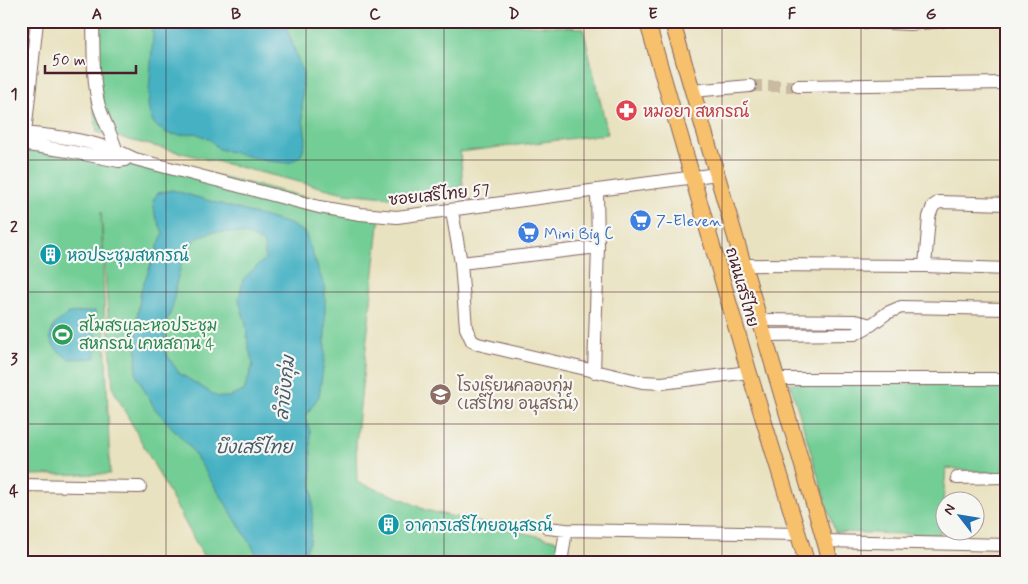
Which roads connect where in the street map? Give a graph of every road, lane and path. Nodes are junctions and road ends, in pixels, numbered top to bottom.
1 (37, 21) edge
2 (93, 21) edge
3 (647, 21) edge
4 (672, 21) edge
5 (846, 21) edge
6 (942, 21) edge
7 (1007, 83) edge
8 (750, 86) tunnel mouth
9 (798, 86) tunnel mouth
10 (692, 91) junction
11 (22, 137) edge
12 (118, 155) junction
13 (717, 174) junction
14 (692, 178) junction
15 (597, 191) junction
16 (1007, 204) edge
17 (452, 211) junction
18 (598, 247) junction
19 (460, 263) junction
20 (744, 266) junction
21 (925, 266) junction
22 (1007, 269) edge
23 (1007, 309) edge
24 (760, 320) junction
25 (800, 321) junction
26 (871, 325) junction
27 (800, 334) junction
28 (764, 335) junction
29 (594, 372) junction
30 (749, 372) junction
31 (777, 379) junction
32 (1007, 379) edge
33 (1007, 477) edge
34 (957, 478) dead end
35 (21, 485) edge
36 (140, 487) dead end
37 (548, 528) dead end
38 (566, 530) junction
39 (798, 534) junction
40 (824, 541) junction
41 (1007, 545) edge
42 (561, 563) edge
43 (807, 563) edge
44 (830, 563) edge

1 - 11 street
2 - 12 street
3 - 14 main road, ถนนเสรีไทย
4 - 10 main road, ถนนเสรีไทย
5 - 6 street
7 - 9 street
8 - 10 street
10 - 13 main road, ถนนเสรีไทย
11 - 12 street, ซอยเสรีไทย 57
12 - 17 street, ซอยเสรีไทย 57
13 - 14 street, ซอยเสรีไทย 57
13 - 20 main road, ถนนเสรีไทย
14 - 15 street, ซอยเสรีไทย 57
14 - 30 main road, ถนนเสรีไทย
15 - 17 street, ซอยเสรีไทย 57
15 - 18 street
16 - 21 street
17 - 19 street
18 - 19 street
18 - 29 street
19 - 29 street
20 - 21 street
20 - 24 main road, ถนนเสรีไทย
21 - 22 street
23 - 26 street
24 - 25 street
24 - 28 main road, ถนนเสรีไทย
25 - 26 street
25 - 27 street
26 - 27 street
27 - 28 street
28 - 31 main road, ถนนเสรีไทย
29 - 30 street
30 - 39 main road, ถนนเสรีไทย
31 - 32 street
31 - 40 main road, ถนนเสรีไทย
33 - 34 street
35 - 36 street
37 - 38 street
38 - 39 street
38 - 42 street
39 - 43 main road, ถนนเสรีไทย
40 - 41 street
40 - 44 main road, ถนนเสรีไทย

